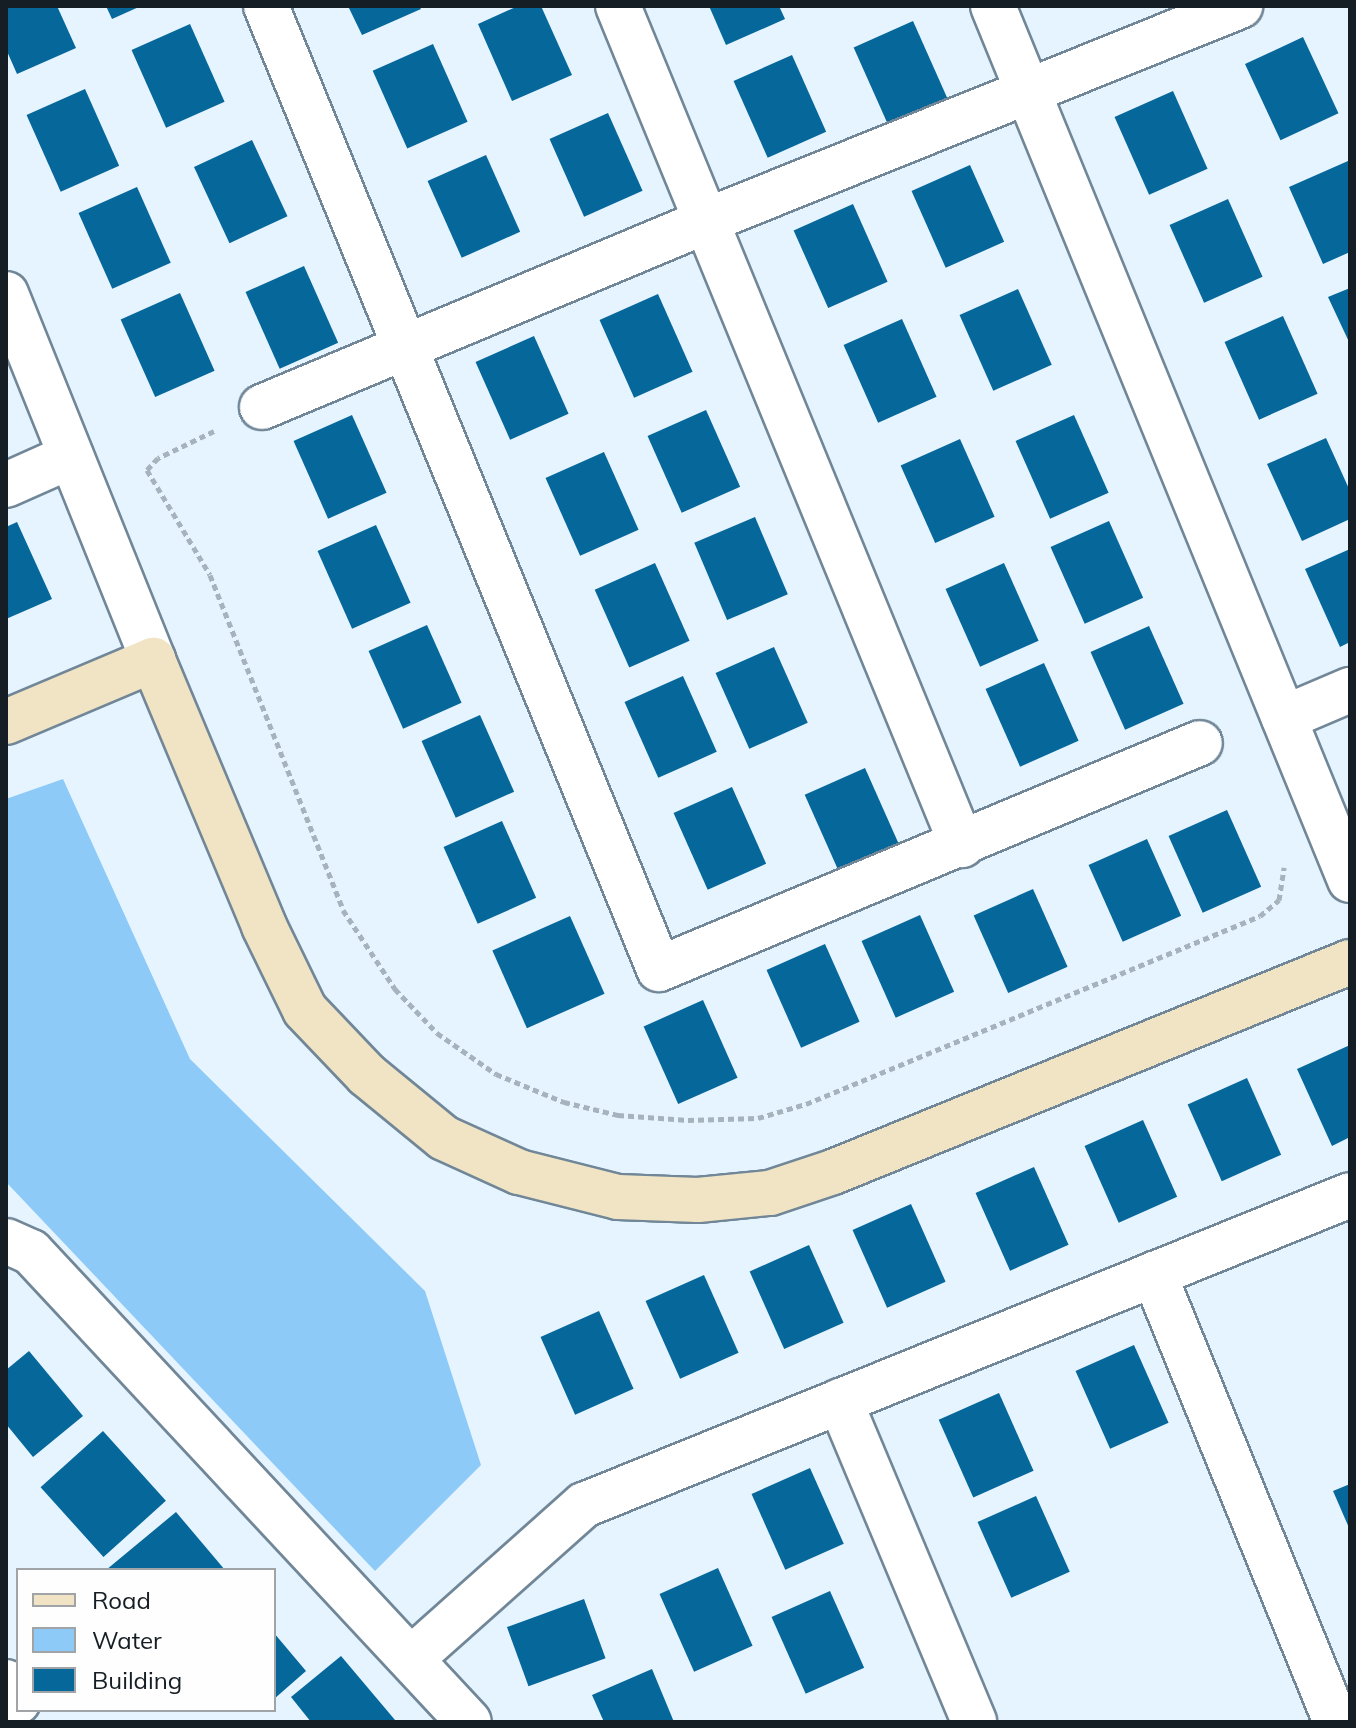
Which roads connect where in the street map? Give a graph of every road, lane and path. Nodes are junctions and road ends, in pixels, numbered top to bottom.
1 (266, 6) edge
2 (618, 6) edge
3 (993, 6) edge
4 (1240, 6) edge
5 (1028, 93) junction
6 (706, 221) junction
7 (6, 294) edge
8 (406, 349) junction
9 (262, 407) dead end
10 (71, 456) junction
11 (6, 485) edge
12 (153, 660) junction
13 (1350, 690) edge
14 (1284, 718) junction
15 (6, 722) edge
16 (1200, 743) dead end
17 (962, 845) junction
18 (1350, 880) edge
19 (1350, 962) edge
20 (1350, 1195) edge
21 (6, 1241) edge
22 (1154, 1274) junction
23 (840, 1401) junction
24 (411, 1659) junction
25 (469, 1722) edge
26 (974, 1722) edge
27 (1336, 1722) edge

1 - 8 street
2 - 6 street
3 - 5 street
4 - 5 street
5 - 6 street
5 - 14 street
6 - 8 street
6 - 17 street
7 - 10 street
8 - 9 street
8 - 17 street
10 - 11 street
10 - 12 street
12 - 15 street
12 - 19 street
13 - 14 street
14 - 18 street
16 - 17 street
20 - 22 street
21 - 24 street
22 - 23 street
22 - 27 street
23 - 24 street
23 - 26 street
24 - 25 street

